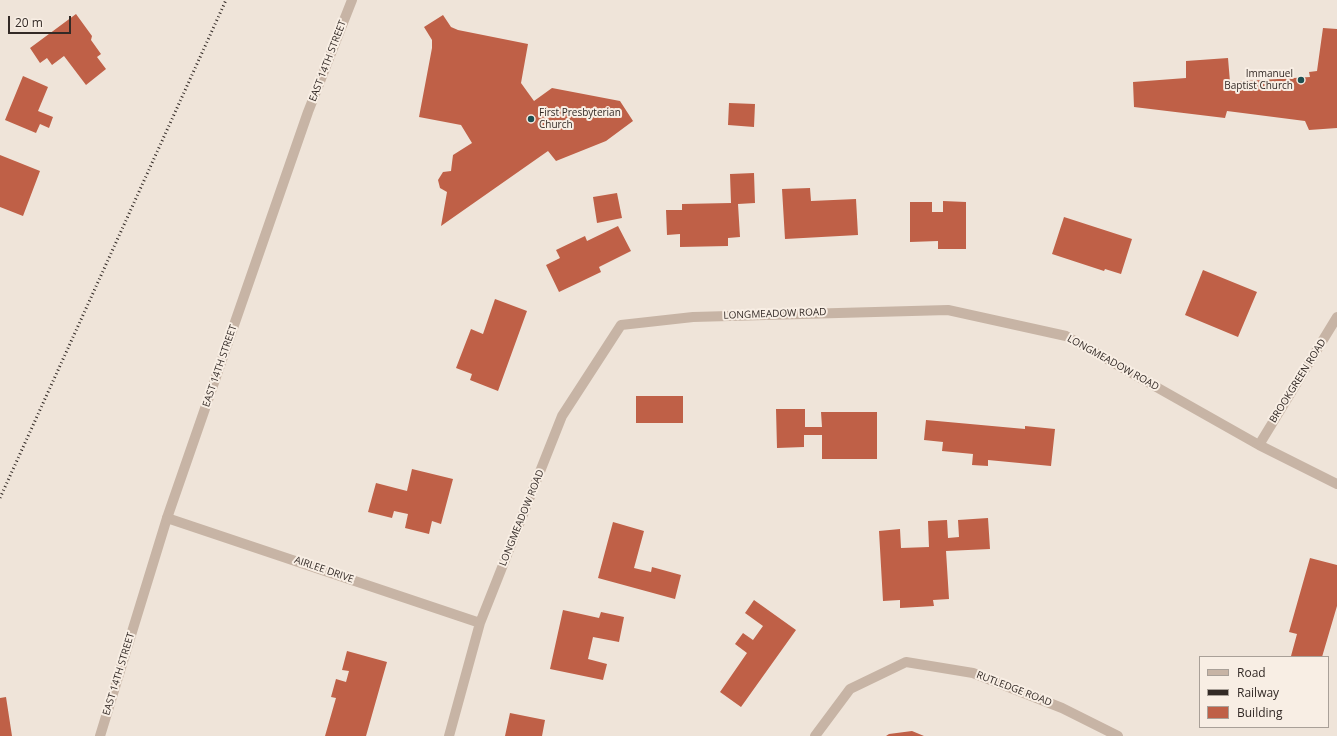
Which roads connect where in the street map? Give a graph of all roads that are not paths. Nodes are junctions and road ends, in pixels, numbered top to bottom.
1 (352, 0) edge
2 (1337, 317) edge
3 (1259, 445) junction
4 (1337, 484) edge
5 (168, 518) junction
6 (480, 623) junction
7 (100, 736) edge
8 (449, 736) edge
9 (815, 736) edge
10 (1118, 736) edge

1 - 5 street, EAST 14TH STREET
2 - 3 street, BROOKGREEN ROAD
3 - 4 street, LONGMEADOW ROAD
3 - 6 street, LONGMEADOW ROAD
5 - 6 street, AIRLEE DRIVE
5 - 7 street, EAST 14TH STREET
6 - 8 street, LONGMEADOW ROAD
9 - 10 street, RUTLEDGE ROAD

